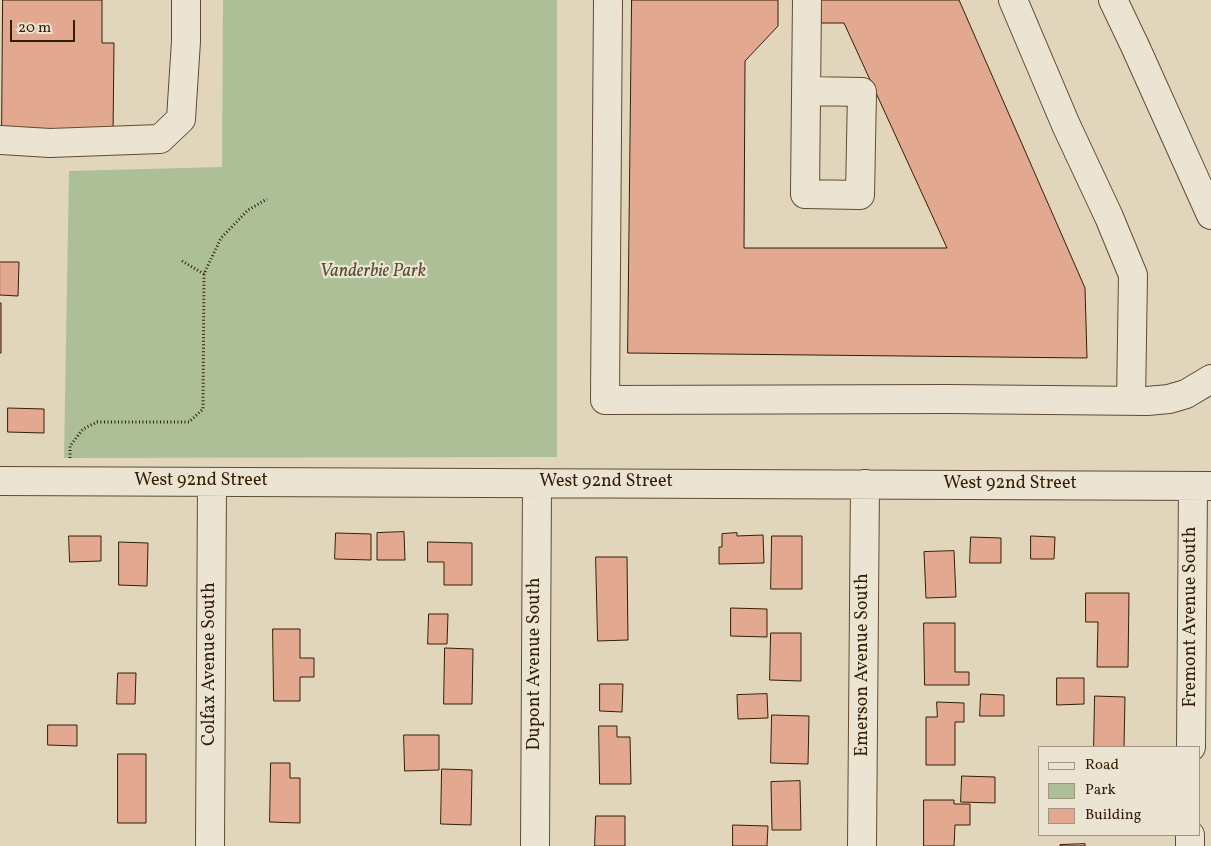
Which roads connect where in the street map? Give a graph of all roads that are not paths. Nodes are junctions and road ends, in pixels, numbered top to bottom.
1 (186, 0) edge
2 (608, 0) edge
3 (807, 0) edge
4 (1013, 0) edge
5 (1113, 0) edge
6 (806, 91) dead end
7 (0, 140) edge
8 (1211, 215) edge
9 (1211, 356) edge
10 (1207, 381) edge
11 (1131, 401) junction
12 (0, 481) edge
13 (212, 482) junction
14 (537, 483) junction
15 (865, 484) junction
16 (1202, 486) edge
17 (1191, 746) edge
18 (210, 846) edge
19 (535, 846) edge
20 (862, 846) edge

1 - 7 street
2 - 11 street
3 - 6 street
4 - 11 street
5 - 8 street
9 - 10 street
10 - 11 street
12 - 13 street, West 92nd Street
13 - 14 street, West 92nd Street
13 - 18 street, Colfax Avenue South
14 - 15 street, West 92nd Street
14 - 19 street, Dupont Avenue South
15 - 16 street, West 92nd Street
15 - 20 street, Emerson Avenue South
16 - 17 street, Fremont Avenue South

